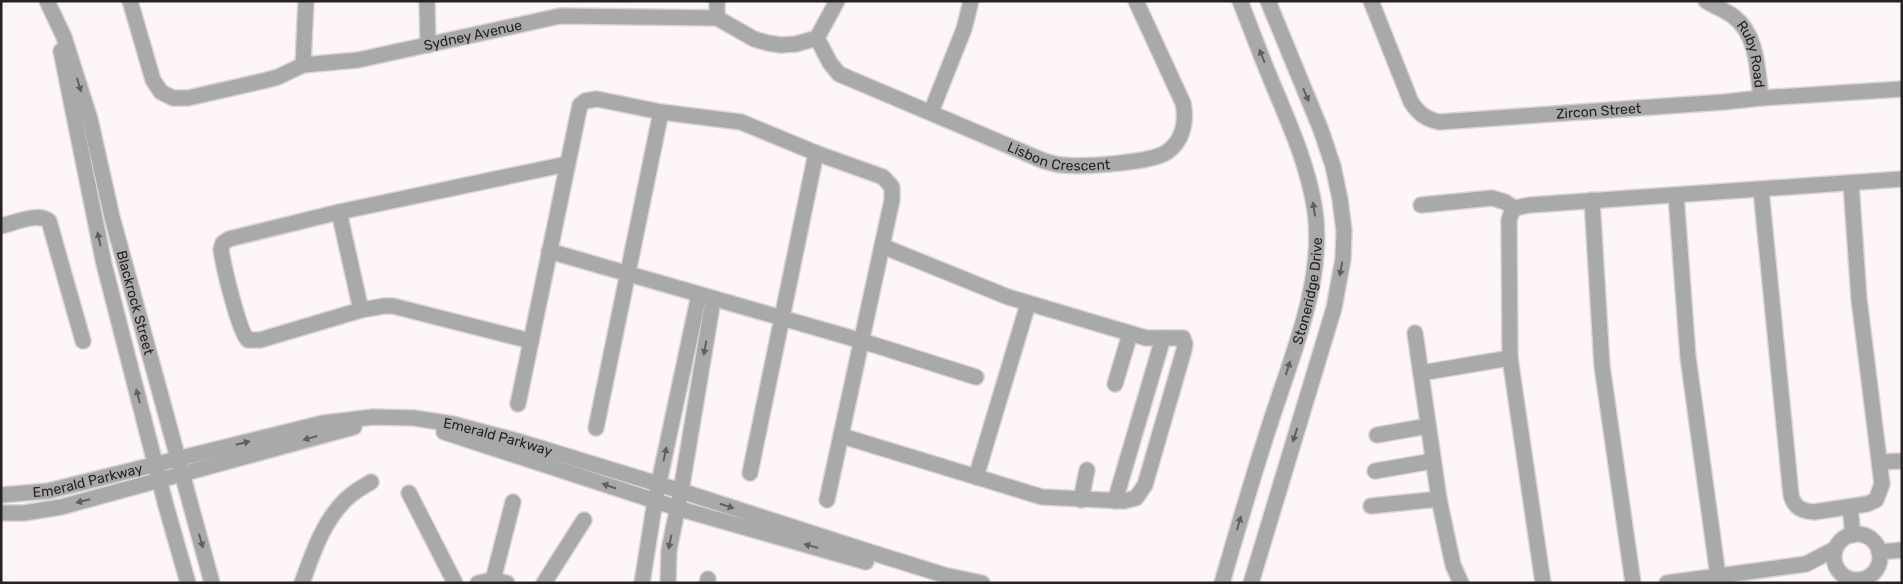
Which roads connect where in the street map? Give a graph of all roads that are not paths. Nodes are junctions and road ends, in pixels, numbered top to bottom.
1 (47, 1) edge
2 (130, 1) edge
3 (306, 1) edge
4 (427, 1) edge
5 (718, 1) edge
6 (837, 1) edge
7 (971, 1) edge
8 (1136, 1) edge
9 (1240, 1) edge
10 (1268, 1) edge
11 (1371, 1) edge
12 (1706, 1) edge
13 (560, 9) edge
14 (717, 18) junction
15 (56, 23) junction
16 (817, 38) junction
17 (428, 45) junction
18 (303, 66) junction
19 (1902, 89) edge
20 (1760, 98) junction
21 (661, 112) junction
22 (931, 112) junction
23 (816, 153) junction
24 (567, 164) junction
25 (1902, 179) edge
26 (1850, 184) junction
27 (1761, 190) junction
28 (1676, 194) junction
29 (1592, 200) junction
30 (1421, 205) dead end
31 (1514, 208) junction
32 (339, 212) junction
33 (1, 226) edge
34 (882, 246) junction
35 (550, 252) junction
36 (627, 275) junction
37 (706, 298) junction
38 (1028, 304) junction
39 (361, 310) junction
40 (782, 319) junction
41 (1130, 334) junction
42 (1416, 334) dead end
43 (1164, 338) junction
44 (83, 341) dead end
45 (531, 341) junction
46 (862, 341) junction
47 (1510, 358) junction
48 (1421, 373) junction
49 (976, 377) dead end
50 (1115, 384) dead end
51 (518, 404) dead end
52 (1428, 426) junction
53 (596, 428) dead end
54 (1377, 435) dead end
55 (842, 436) junction
56 (177, 459) junction
57 (1433, 460) junction
58 (1902, 461) edge
59 (1880, 462) junction
60 (157, 465) junction
61 (1087, 470) dead end
62 (1375, 471) dead end
63 (750, 473) dead end
64 (182, 474) junction
65 (976, 477) junction
66 (161, 480) junction
67 (371, 482) dead end
68 (658, 485) junction
69 (681, 491) junction
70 (409, 493) dead end
71 (1, 495) edge
72 (1439, 499) junction
73 (827, 500) dead end
74 (1081, 500) junction
75 (655, 501) junction
76 (1115, 501) junction
77 (513, 502) dead end
78 (1371, 506) dead end
79 (1850, 507) junction
80 (677, 508) junction
81 (1, 514) edge
82 (584, 520) dead end
83 (1853, 534) junction
84 (1835, 549) junction
85 (1902, 550) edge
86 (1879, 552) junction
87 (1806, 564) junction
88 (1453, 565) junction
89 (1718, 576) junction
90 (1841, 576) edge
91 (1757, 577) edge
92 (500, 582) edge
93 (188, 583) edge
94 (212, 583) edge
95 (302, 583) edge
96 (455, 583) edge
97 (478, 583) edge
98 (544, 583) edge
99 (642, 583) edge
100 (668, 583) edge
101 (943, 583) edge
102 (982, 583) edge
103 (1222, 583) edge
104 (1251, 583) edge
105 (1448, 583) edge
106 (1461, 583) edge
107 (1542, 583) edge
108 (1633, 583) edge
109 (1667, 583) edge

1 - 15 street, Blackrock Street
2 - 18 street, Sydney Avenue
3 - 18 street
4 - 17 street
5 - 14 street
6 - 16 street
7 - 22 street
8 - 22 street, Lisbon Crescent
103 -> 9 street, Stoneridge Drive
10 -> 104 street, Stoneridge Drive
11 - 20 street, Zircon Street
12 - 20 street, Ruby Road
13 - 14 street, Sydney Avenue
13 - 17 street, Sydney Avenue
14 - 16 street, Sydney Avenue
15 -> 56 street, Blackrock Street
60 -> 15 street, Blackrock Street
16 - 22 street, Lisbon Crescent
17 - 18 street, Sydney Avenue
19 - 20 street, Zircon Street
21 - 23 street
21 - 24 street
21 - 36 street
23 - 34 street
23 - 40 street
24 - 32 street
24 - 35 street
25 - 26 street
26 - 27 street
26 - 59 street
27 - 28 street
27 - 79 street
28 - 29 street
28 - 89 street
29 - 31 street
29 - 108 street
30 - 31 street
31 - 47 street
32 - 39 street
32 - 39 street
33 - 44 street
34 - 38 street
34 - 46 street
35 - 36 street
35 - 45 street
36 - 37 street
36 - 53 street
37 - 40 street
68 -> 37 street
37 -> 69 street
38 - 41 street
38 - 65 street
39 - 45 street
40 - 46 street
40 - 63 street
41 - 43 street
41 - 50 street
42 - 48 street
43 - 76 street
43 - 76 street
45 - 51 street
46 - 49 street
46 - 55 street
47 - 48 street
47 - 107 street
48 - 52 street
52 - 54 street
52 - 57 street
55 - 65 street
55 - 73 street
56 - 60 street, Emerald Parkway
56 - 64 street, Blackrock Street
56 -> 68 street, Emerald Parkway
57 - 62 street
57 - 72 street
58 - 59 street
59 - 79 street
60 - 66 street, Blackrock Street
60 - 71 street, Emerald Parkway
61 - 74 street
64 - 66 street, Emerald Parkway
75 -> 64 street, Emerald Parkway
64 -> 94 street, Blackrock Street
65 - 74 street
66 -> 81 street, Emerald Parkway
66 - 93 street, Blackrock Street
67 - 95 street
68 - 69 street, Emerald Parkway
68 - 75 street
69 - 80 street
69 -> 102 street, Emerald Parkway
70 - 96 street
72 - 78 street
72 - 88 street
74 - 76 street
75 - 80 street, Emerald Parkway
75 - 99 street
77 - 92 street
79 - 83 street
80 -> 100 street
101 -> 80 street, Emerald Parkway
82 - 98 street
83 - 84 street
83 - 86 street
84 - 87 street
84 - 90 street
85 - 86 street
86 - 90 street
87 - 90 street
87 - 91 street
88 - 105 street
88 - 106 street
89 - 91 street
89 - 109 street
92 - 97 street

